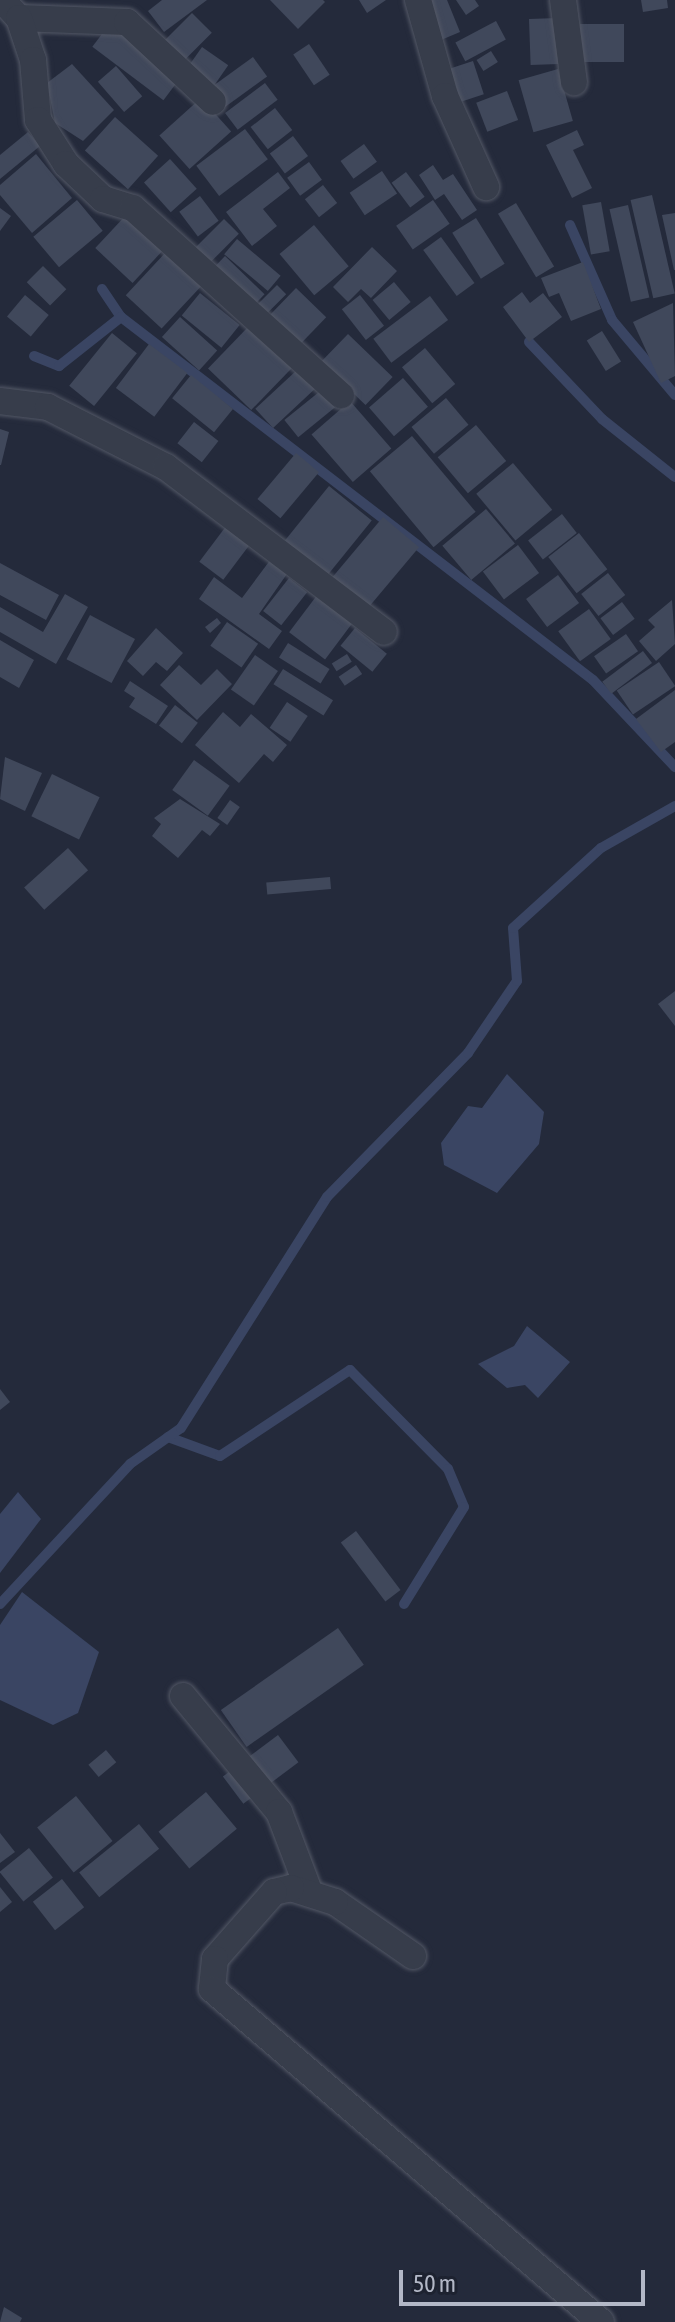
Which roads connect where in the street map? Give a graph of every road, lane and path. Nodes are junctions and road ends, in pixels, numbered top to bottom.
1 (418, 0) edge
2 (563, 0) edge
3 (11, 9) edge
4 (574, 82) dead end
5 (213, 102) dead end
6 (486, 187) dead end
7 (341, 395) dead end
8 (0, 401) edge
9 (384, 632) dead end
10 (183, 1696) dead end
11 (309, 1891) junction
12 (413, 1956) dead end
13 (601, 2322) edge

1 - 6 street
2 - 4 street
3 - 5 street
3 - 7 street
8 - 9 street
10 - 11 street
11 - 12 street
11 - 13 street

